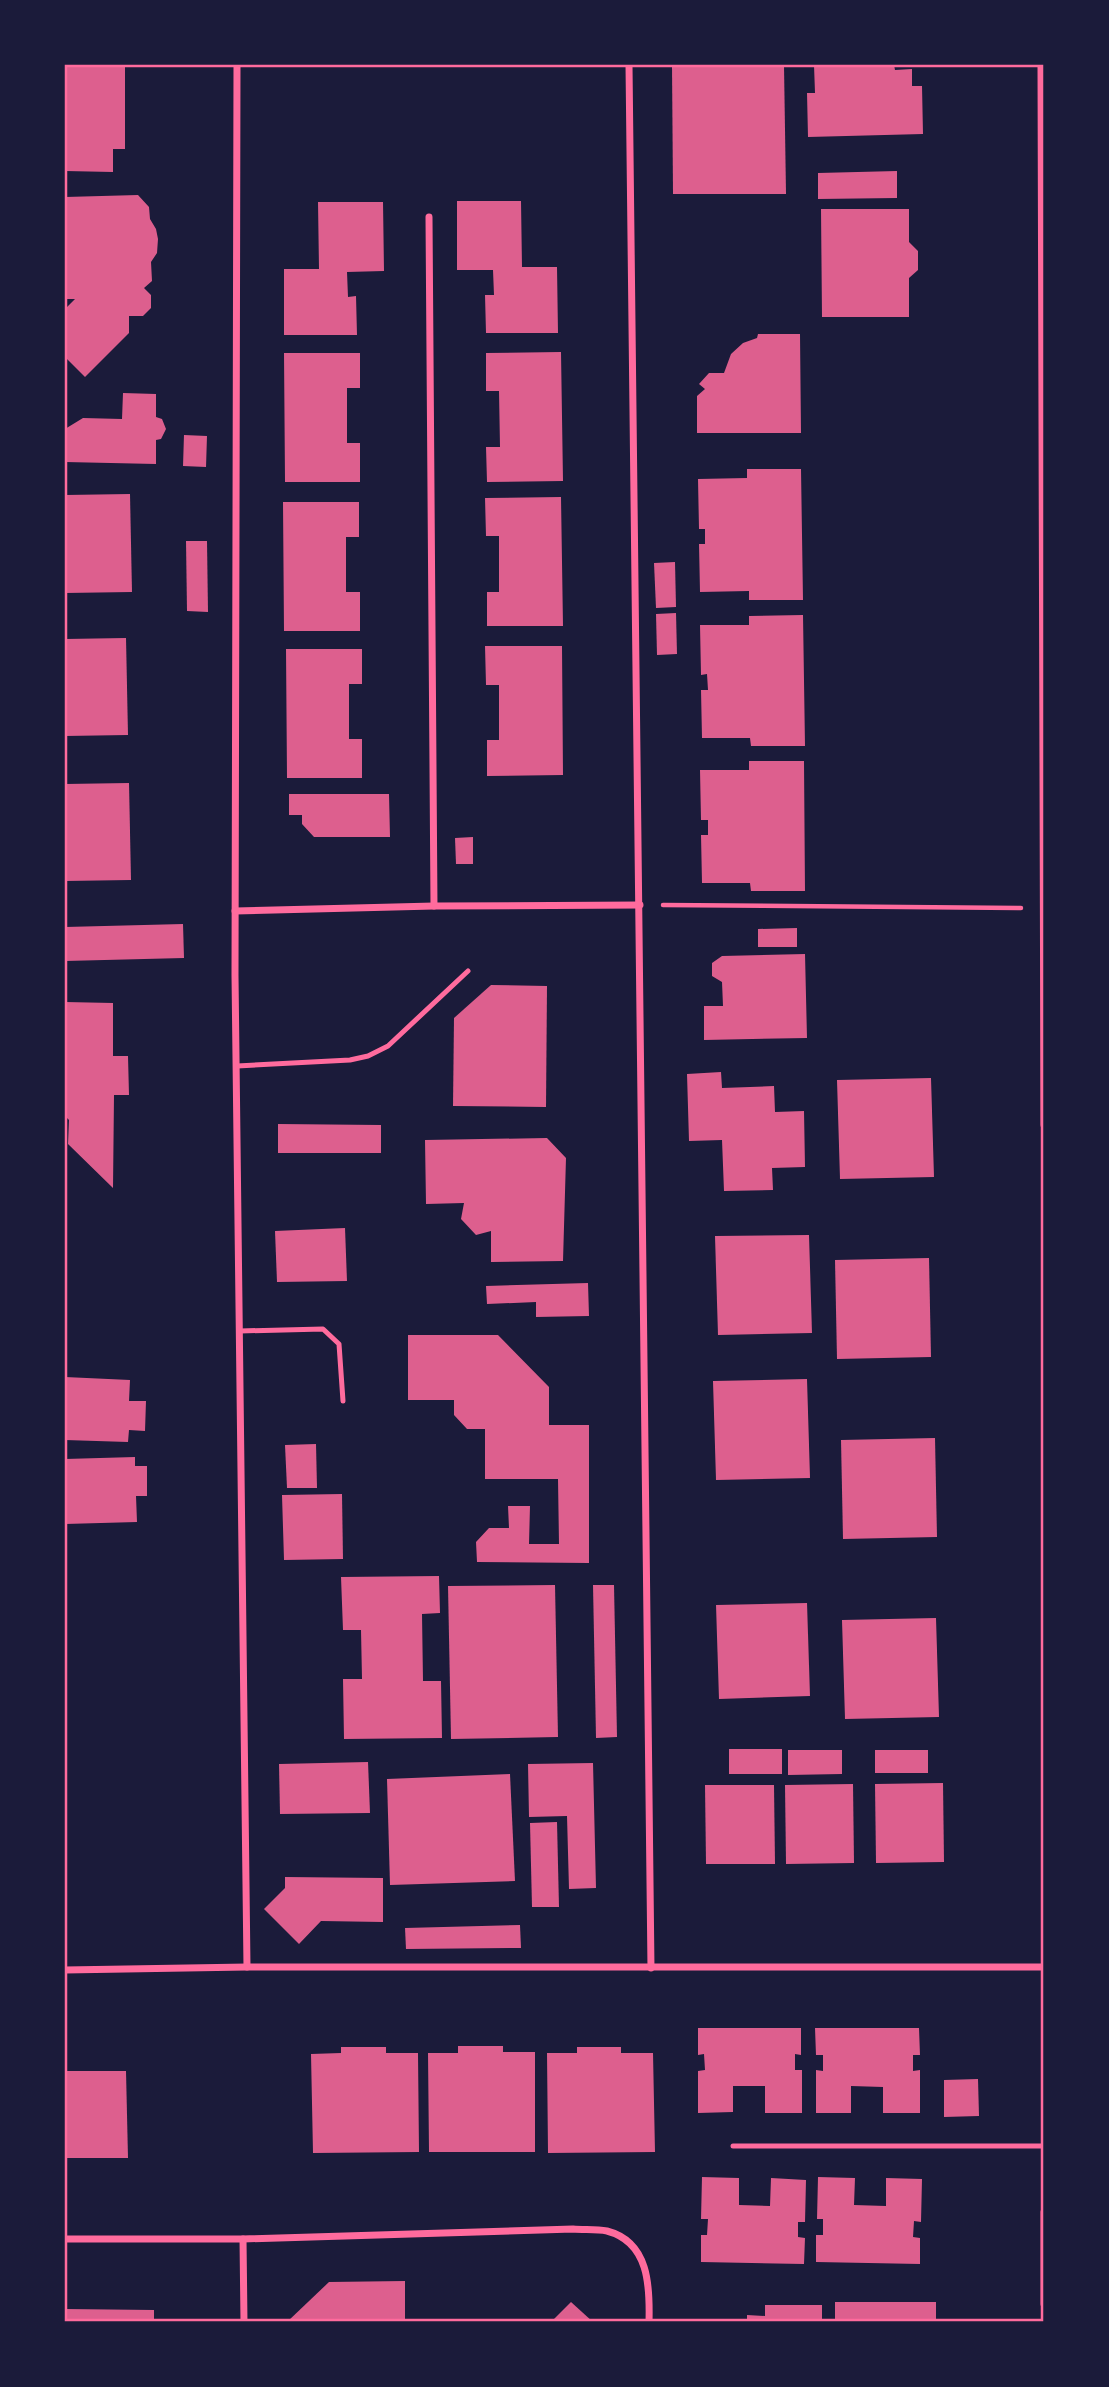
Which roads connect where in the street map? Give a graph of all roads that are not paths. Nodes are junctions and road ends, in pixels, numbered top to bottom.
1 (237, 65) edge
2 (629, 65) edge
3 (1041, 65) edge
4 (429, 217) dead end
5 (640, 905) junction
6 (434, 906) junction
7 (1044, 908) edge
8 (235, 911) junction
9 (468, 971) dead end
10 (237, 1066) junction
11 (1044, 1125) edge
12 (240, 1331) junction
13 (343, 1401) dead end
14 (247, 1967) junction
15 (1044, 1967) edge
16 (651, 1968) junction
17 (65, 1970) edge
18 (733, 2146) dead end
19 (1044, 2146) edge
20 (1044, 2211) edge
21 (65, 2239) edge
22 (243, 2239) junction
23 (1044, 2265) edge
24 (1044, 2304) edge
25 (244, 2322) edge
26 (649, 2322) edge

1 - 8 street
2 - 5 street
3 - 7 street
4 - 6 street
5 - 6 street
5 - 16 street
6 - 8 street
7 - 11 street
8 - 10 street
9 - 10 lane
10 - 12 street
12 - 13 lane
12 - 14 street
14 - 16 street
14 - 17 street
15 - 16 street
18 - 19 lane
20 - 23 street
21 - 22 street
22 - 25 street
22 - 26 street
23 - 24 street

